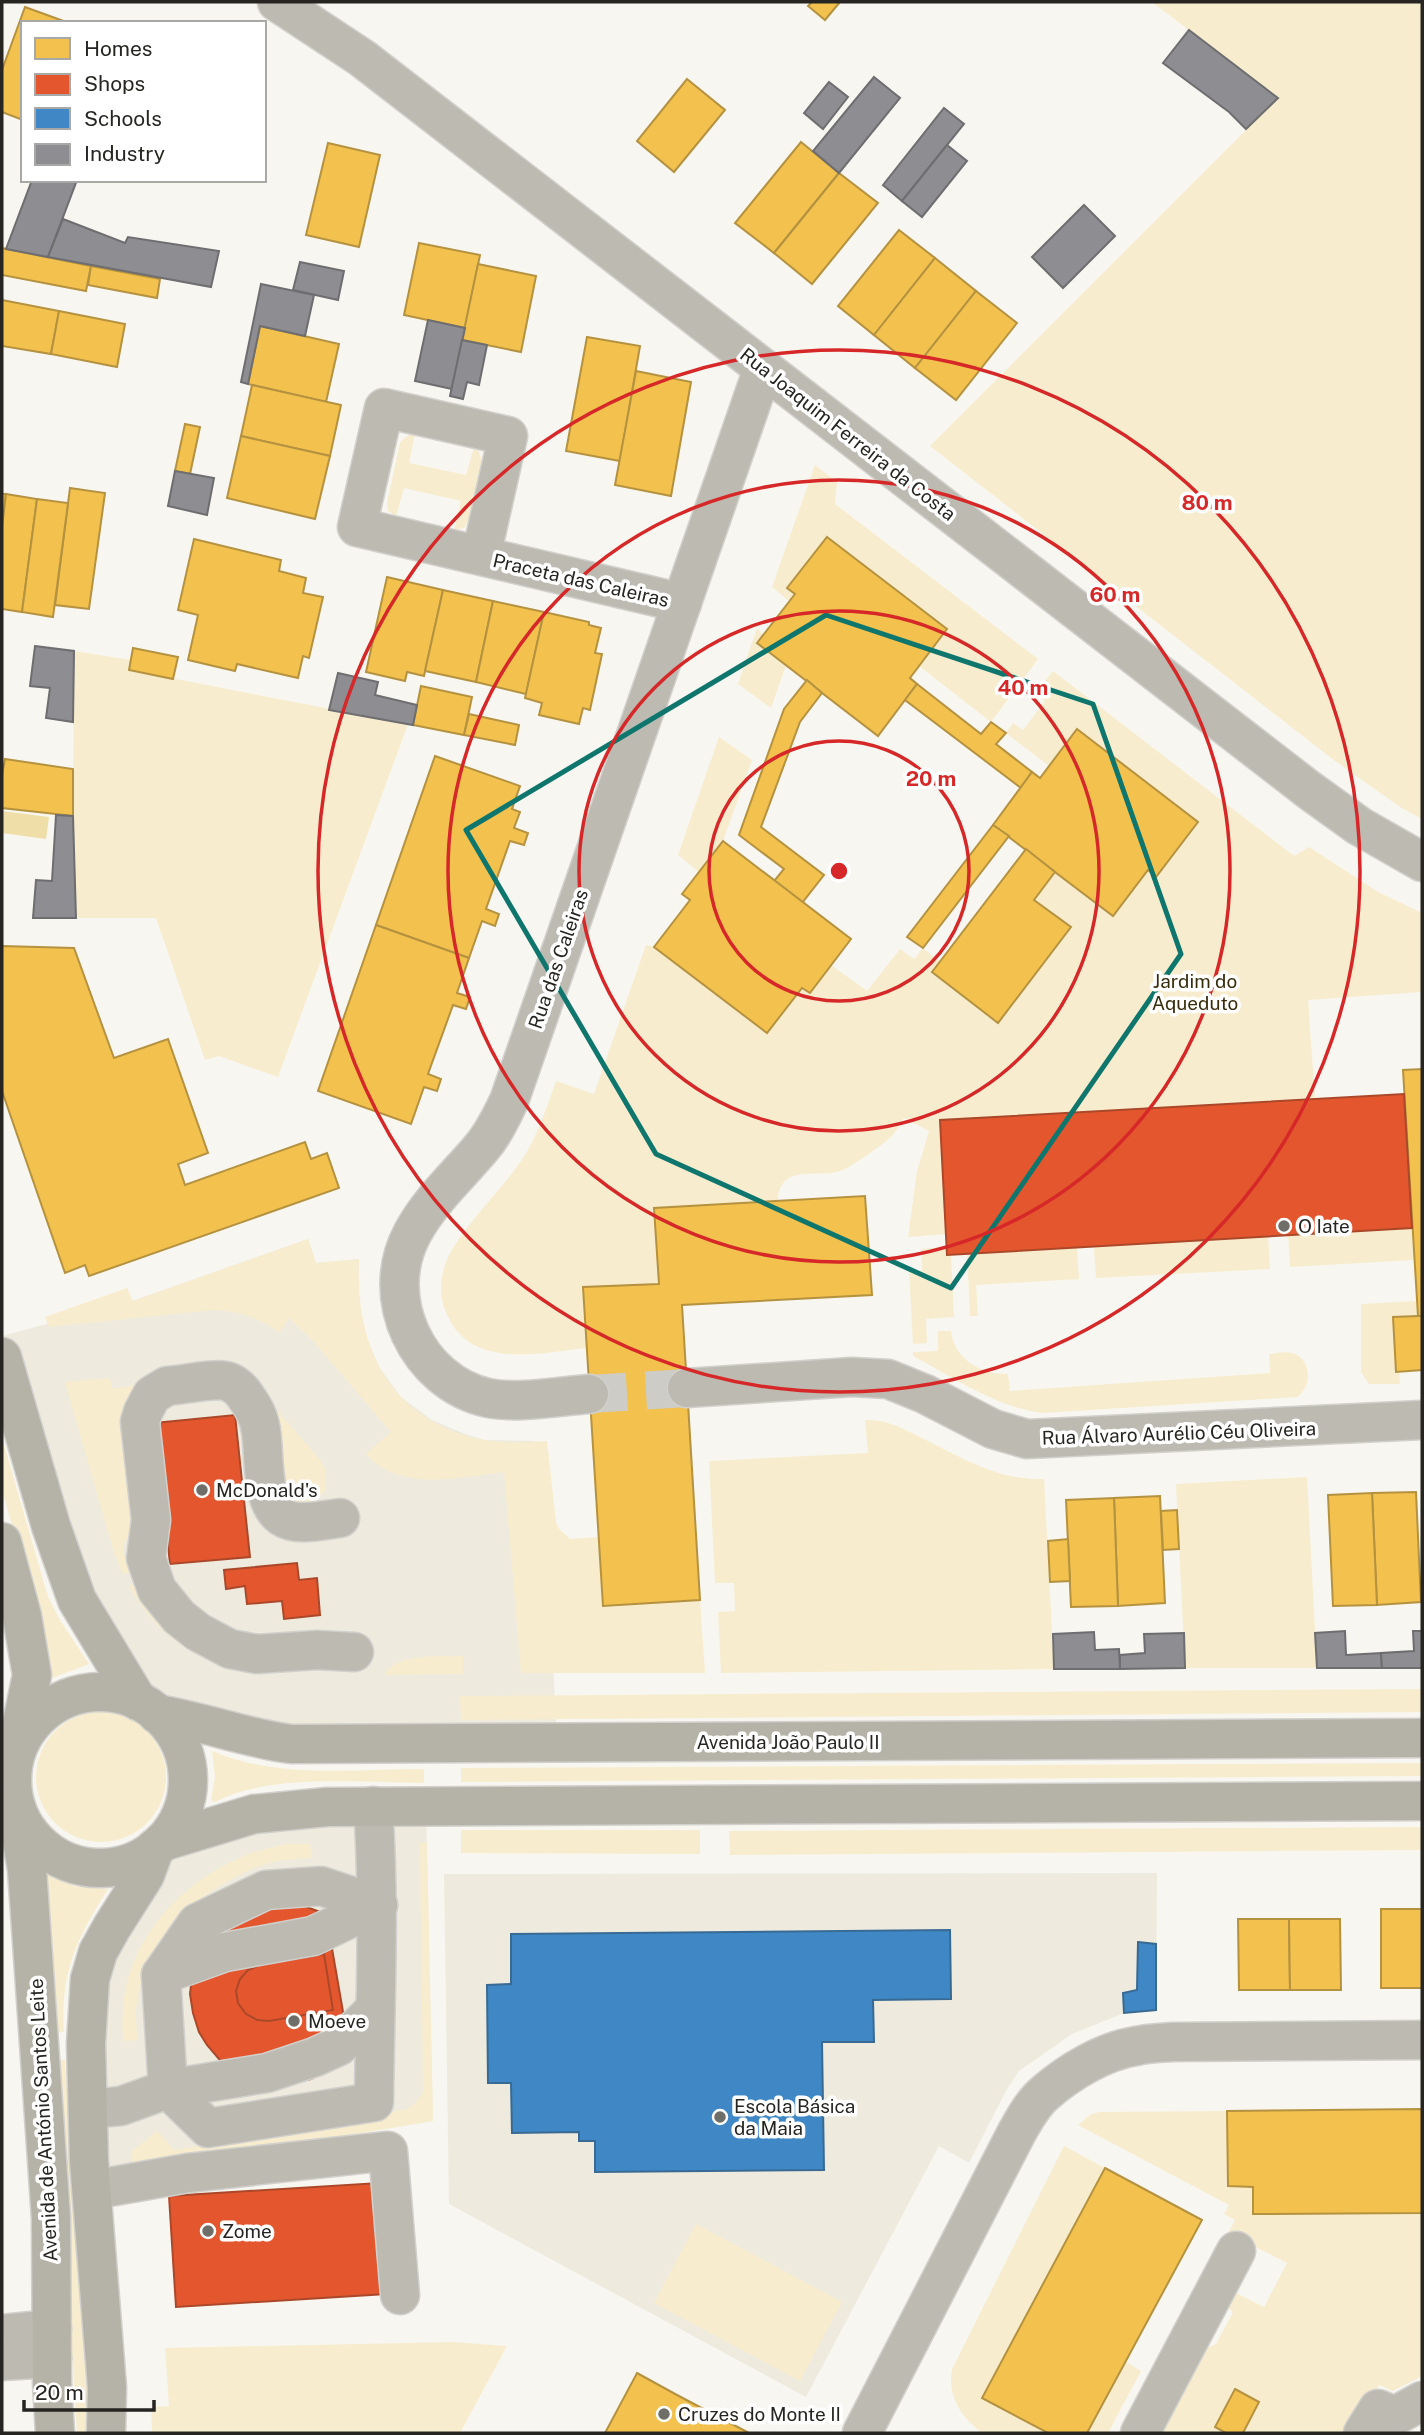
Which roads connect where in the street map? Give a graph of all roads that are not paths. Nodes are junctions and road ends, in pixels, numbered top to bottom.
1 (277, 2) edge
2 (764, 369) junction
3 (481, 556) junction
4 (682, 603) junction
5 (1422, 862) edge
6 (2, 1357) edge
7 (687, 1388) tunnel mouth
8 (589, 1394) tunnel mouth
9 (1422, 1420) edge
10 (340, 1518) dead end
11 (6, 1571) edge
12 (354, 1652) dead end
13 (148, 1707) junction
14 (1422, 1738) edge
15 (14, 1759) junction
16 (1422, 1801) edge
17 (373, 1806) junction
18 (16, 1808) junction
19 (159, 1845) junction
20 (378, 1905) junction
21 (161, 1975) junction
22 (374, 2010) junction
23 (1422, 2040) edge
24 (168, 2089) junction
25 (89, 2109) junction
26 (92, 2190) junction
27 (1237, 2251) dead end
28 (400, 2295) dead end
29 (2, 2334) edge
30 (52, 2344) junction
31 (2, 2361) edge
32 (55, 2433) edge
33 (106, 2433) edge
34 (862, 2433) edge
35 (1140, 2433) edge

1 - 2 street, Rua Joaquim Ferreira da Costa
2 - 4 street, Rua das Caleiras
2 - 5 street, Rua Joaquim Ferreira da Costa
3 - 3 street, Praceta das Caleiras
3 - 4 street, Praceta das Caleiras
4 - 8 street, Rua das Caleiras
6 - 13 main road
7 - 9 street, Rua Álvaro Aurélio Céu Oliveira
10 - 12 street
11 - 15 main road
13 - 14 main road, Avenida João Paulo II
13 - 15 main road
13 - 19 main road
15 - 18 main road
16 - 17 main road
17 - 19 main road
17 - 20 street
18 - 19 main road
18 - 30 main road, Avenida de António Santos Leite
19 - 25 main road
20 - 21 street
20 - 21 street
20 - 22 street
21 - 24 street
22 - 24 street
22 - 24 street
23 - 34 street
24 - 25 street
25 - 26 main road
26 - 28 street
26 - 33 main road
27 - 35 street
29 - 30 street
30 - 31 street
30 - 32 main road, Avenida de António Santos Leite

